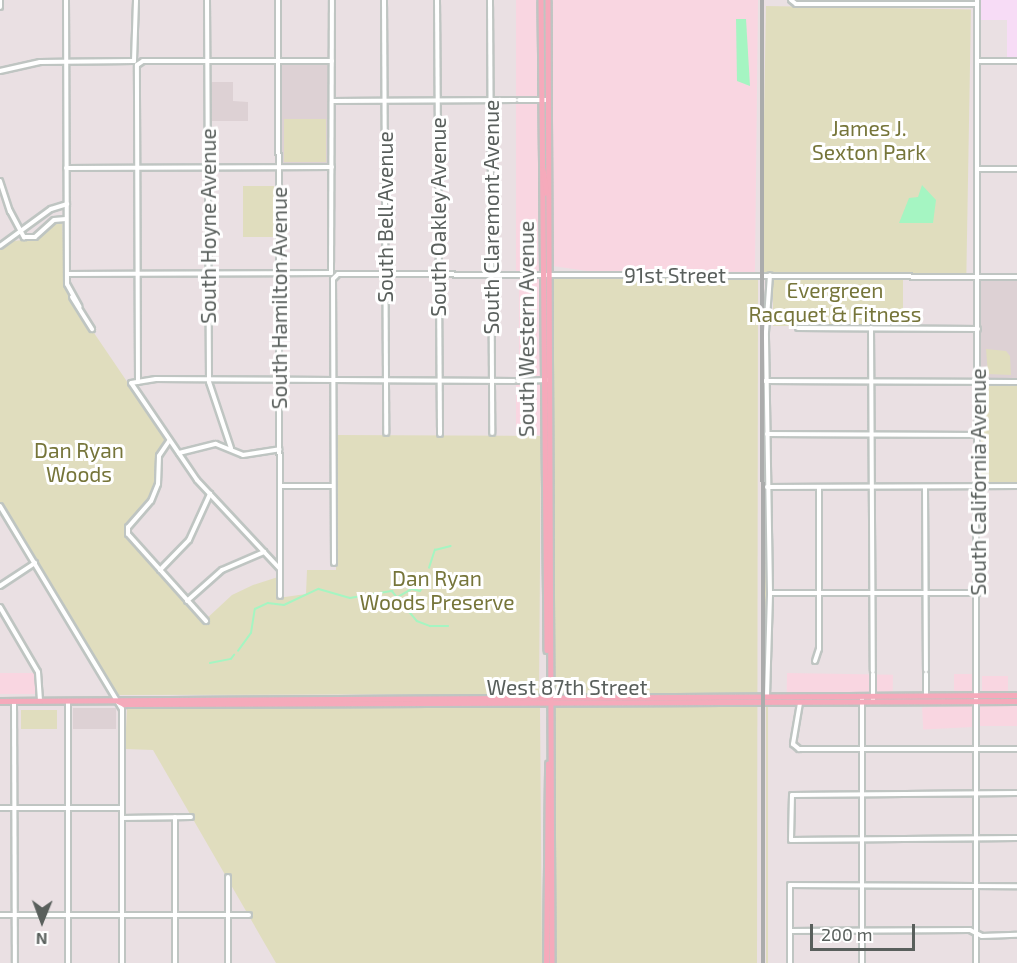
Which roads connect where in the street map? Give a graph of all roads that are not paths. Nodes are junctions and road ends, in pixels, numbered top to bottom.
1 (0, 0) edge
2 (66, 0) edge
3 (136, 0) edge
4 (207, 0) edge
5 (278, 0) edge
6 (332, 0) edge
7 (384, 0) edge
8 (437, 0) edge
9 (490, 0) edge
10 (541, 0) edge
11 (548, 0) edge
12 (791, 1) edge
13 (863, 2) edge
14 (977, 2) edge
15 (0, 7) edge
16 (278, 60) junction
17 (66, 61) junction
18 (138, 61) junction
19 (207, 61) junction
20 (332, 61) junction
21 (977, 61) junction
22 (1017, 62) edge
23 (0, 71) edge
24 (438, 100) junction
25 (490, 100) junction
26 (541, 100) junction
27 (548, 100) junction
28 (332, 101) junction
29 (384, 101) junction
30 (332, 167) junction
31 (542, 167) junction
32 (66, 168) junction
33 (137, 168) junction
34 (208, 168) junction
35 (279, 168) junction
36 (978, 169) junction
37 (1017, 169) edge
38 (0, 181) edge
39 (549, 201) junction
40 (67, 204) junction
41 (66, 219) junction
42 (21, 232) junction
43 (0, 246) edge
44 (67, 274) junction
45 (137, 274) junction
46 (209, 274) junction
47 (279, 274) junction
48 (385, 274) junction
49 (439, 274) junction
50 (491, 274) junction
51 (542, 274) junction
52 (549, 274) junction
53 (333, 275) junction
54 (770, 275) junction
55 (978, 276) junction
56 (1017, 277) edge
57 (798, 328) dead end
58 (872, 328) junction
59 (92, 329) dead end
60 (978, 329) junction
61 (543, 380) junction
62 (550, 380) junction
63 (280, 381) junction
64 (333, 381) junction
65 (386, 381) junction
66 (439, 381) junction
67 (492, 381) junction
68 (765, 381) junction
69 (872, 381) junction
70 (138, 382) junction
71 (209, 382) junction
72 (978, 382) junction
73 (1017, 382) edge
74 (492, 433) dead end
75 (386, 434) dead end
76 (440, 434) dead end
77 (766, 434) junction
78 (872, 434) junction
79 (978, 435) junction
80 (169, 441) junction
81 (231, 448) junction
82 (280, 449) junction
83 (178, 453) junction
84 (280, 486) junction
85 (333, 486) junction
86 (978, 486) junction
87 (1017, 486) edge
88 (767, 487) junction
89 (819, 487) junction
90 (872, 487) junction
91 (925, 487) junction
92 (210, 494) junction
93 (0, 506) edge
94 (264, 552) junction
95 (35, 563) junction
96 (334, 563) dead end
97 (280, 569) junction
98 (160, 570) junction
99 (0, 586) edge
100 (770, 593) junction
101 (819, 593) junction
102 (873, 593) junction
103 (926, 593) junction
104 (978, 593) junction
105 (280, 596) dead end
106 (187, 601) junction
107 (0, 607) edge
108 (206, 621) dead end
109 (548, 658) junction
110 (814, 662) dead end
111 (1017, 695) edge
112 (767, 696) junction
113 (825, 696) junction
114 (862, 696) junction
115 (873, 696) junction
116 (926, 696) junction
117 (978, 696) junction
118 (548, 697) junction
119 (0, 701) edge
120 (14, 701) junction
121 (40, 701) junction
122 (68, 701) junction
123 (118, 701) junction
124 (1017, 701) edge
125 (825, 702) junction
126 (863, 702) junction
127 (873, 702) junction
128 (976, 702) junction
129 (800, 703) junction
130 (548, 704) junction
131 (976, 749) junction
132 (1017, 749) edge
133 (861, 750) junction
134 (548, 761) junction
135 (1017, 793) edge
136 (862, 794) junction
137 (976, 794) junction
138 (0, 808) edge
139 (15, 808) junction
140 (68, 808) junction
141 (122, 808) junction
142 (175, 817) junction
143 (191, 817) dead end
144 (122, 818) junction
145 (976, 838) junction
146 (1017, 838) edge
147 (862, 839) junction
148 (228, 877) dead end
149 (862, 885) junction
150 (976, 885) junction
151 (1017, 886) edge
152 (0, 915) edge
153 (15, 915) junction
154 (68, 915) junction
155 (122, 915) junction
156 (175, 915) junction
157 (228, 915) junction
158 (249, 915) dead end
159 (862, 931) junction
160 (790, 932) junction
161 (976, 933) junction
162 (1017, 935) edge
163 (15, 963) edge
164 (68, 963) edge
165 (122, 963) edge
166 (175, 963) edge
167 (228, 963) edge
168 (546, 963) edge
169 (552, 963) edge
170 (790, 963) edge
171 (862, 963) edge
172 (976, 963) edge

1 - 15 street
2 - 17 street
3 - 18 street
4 - 19 street, South Hoyne Avenue
5 - 16 street, South Hamilton Avenue
6 - 20 street
7 - 29 street, South Bell Avenue
8 - 24 street, South Oakley Avenue
9 - 25 street, South Claremont Avenue
10 - 26 main road, South Western Avenue
11 - 27 main road, South Western Avenue
12 - 13 street
13 - 14 street
14 - 21 street, South California Avenue
16 - 19 street
16 - 20 street
16 - 35 street, South Hamilton Avenue
17 - 18 street
17 - 23 street
17 - 32 street
18 - 19 street
18 - 33 street
19 - 34 street, South Hoyne Avenue
20 - 28 street
21 - 22 street
21 - 36 street, South California Avenue
24 - 25 street
24 - 29 street
24 - 49 street, South Oakley Avenue
25 - 26 street
25 - 50 street, South Claremont Avenue
26 - 27 street
26 - 31 main road, South Western Avenue
27 - 39 main road, South Western Avenue
28 - 29 street
28 - 30 street
29 - 48 street, South Bell Avenue
30 - 35 street
30 - 53 street
31 - 39 main road
31 - 51 main road, South Western Avenue
32 - 33 street
32 - 40 street
33 - 34 street
33 - 45 street
34 - 35 street
34 - 46 street, South Hoyne Avenue
35 - 47 street, South Hamilton Avenue
36 - 37 street
36 - 55 street, South California Avenue
38 - 42 street
39 - 52 main road, South Western Avenue
40 - 41 street
40 - 42 street
41 - 42 street
41 - 44 street
42 - 43 street
44 - 45 street, 91st Street
44 - 59 street
45 - 46 street, 91st Street
45 - 70 street
46 - 47 street, 91st Street
46 - 71 street, South Hoyne Avenue
47 - 53 street, 91st Street
47 - 63 street, South Hamilton Avenue
48 - 49 street, 91st Street
48 - 53 street, 91st Street
48 - 65 street, South Bell Avenue
49 - 50 street, 91st Street
49 - 66 street, South Oakley Avenue
50 - 51 street, 91st Street
50 - 67 street, South Claremont Avenue
51 - 52 street, 91st Street
51 - 61 main road, South Western Avenue
52 - 54 street, 91st Street
52 - 62 main road, South Western Avenue
53 - 64 street
54 - 55 street, 91st Street
54 - 68 street
55 - 56 street, 91st Street
55 - 60 street, South California Avenue
57 - 58 street
58 - 60 street
58 - 69 street
60 - 72 street, South California Avenue
61 - 62 street
61 - 67 street
61 - 109 main road, South Western Avenue
62 - 109 main road, South Western Avenue
63 - 64 street
63 - 71 street
63 - 82 street, South Hamilton Avenue
64 - 65 street
64 - 85 street
65 - 66 street
65 - 75 street, South Bell Avenue
66 - 67 street
66 - 76 street, South Oakley Avenue
67 - 74 street, South Claremont Avenue
68 - 69 street
68 - 77 street
69 - 72 street
69 - 78 street
70 - 71 street
70 - 80 street
71 - 81 street, South Hoyne Avenue
72 - 73 street
72 - 79 street, South California Avenue
77 - 78 street
77 - 88 street
78 - 79 street
78 - 90 street
79 - 86 street, South California Avenue
80 - 83 street
80 - 98 street
81 - 82 street
81 - 83 street
82 - 84 street, South Hamilton Avenue
83 - 92 street
84 - 85 street
84 - 97 street, South Hamilton Avenue
85 - 96 street
86 - 87 street
86 - 91 street
86 - 104 street, South California Avenue
88 - 89 street
88 - 100 street
89 - 90 street
89 - 101 street
90 - 91 street
90 - 102 street
91 - 103 street
92 - 94 street
92 - 98 street
93 - 95 street
94 - 97 street
94 - 106 street
95 - 99 street
95 - 123 street
97 - 105 street, South Hamilton Avenue
98 - 106 street
100 - 101 street
100 - 112 street
101 - 102 street
101 - 110 street
102 - 103 street
102 - 115 street
103 - 104 street
103 - 116 street
104 - 117 street, South California Avenue
106 - 108 street
107 - 121 street
109 - 118 main road, South Western Avenue
111 - 117 main road, West 87th Street
112 - 113 main road, West 87th Street
112 - 118 main road, West 87th Street
113 - 114 main road, West 87th Street
113 - 125 main road
114 - 115 main road, West 87th Street
114 - 126 street
115 - 116 main road, West 87th Street
115 - 127 street
116 - 117 main road, West 87th Street
117 - 128 street, South California Avenue
118 - 123 main road, West 87th Street
118 - 130 main road, South Western Avenue
119 - 120 main road, West 87th Street
120 - 121 main road, West 87th Street
120 - 139 street
121 - 122 main road, West 87th Street
122 - 123 main road, West 87th Street
122 - 140 street
123 - 130 main road, West 87th Street
123 - 141 street
124 - 128 main road, West 87th Street
125 - 126 main road, West 87th Street
125 - 129 main road, West 87th Street
126 - 127 main road, West 87th Street
126 - 133 street
127 - 128 main road, West 87th Street
128 - 131 street, South California Avenue
129 - 130 main road, West 87th Street
129 - 133 street
130 - 134 main road, South Western Avenue
131 - 132 street
131 - 133 street
131 - 137 street, South California Avenue
133 - 136 street
134 - 168 main road, South Western Avenue
134 - 169 main road, South Western Avenue
135 - 137 street
136 - 137 street
136 - 147 street
136 - 147 street
137 - 145 street, South California Avenue
138 - 139 street
139 - 140 street
139 - 153 street
140 - 141 street
140 - 154 street
141 - 144 street
142 - 143 street
142 - 144 street
142 - 156 street
144 - 155 street
145 - 146 street
145 - 147 street
145 - 150 street, South California Avenue
147 - 149 street
148 - 157 street
149 - 150 street
149 - 159 street
149 - 160 street
150 - 151 street
150 - 161 street, South California Avenue
152 - 153 street
153 - 154 street
153 - 163 street
154 - 155 street
154 - 164 street
155 - 156 street
155 - 165 street
156 - 157 street
156 - 166 street
157 - 158 street
157 - 167 street
159 - 160 street
159 - 161 street
159 - 171 street
160 - 170 street
161 - 162 street
161 - 172 street, South California Avenue

